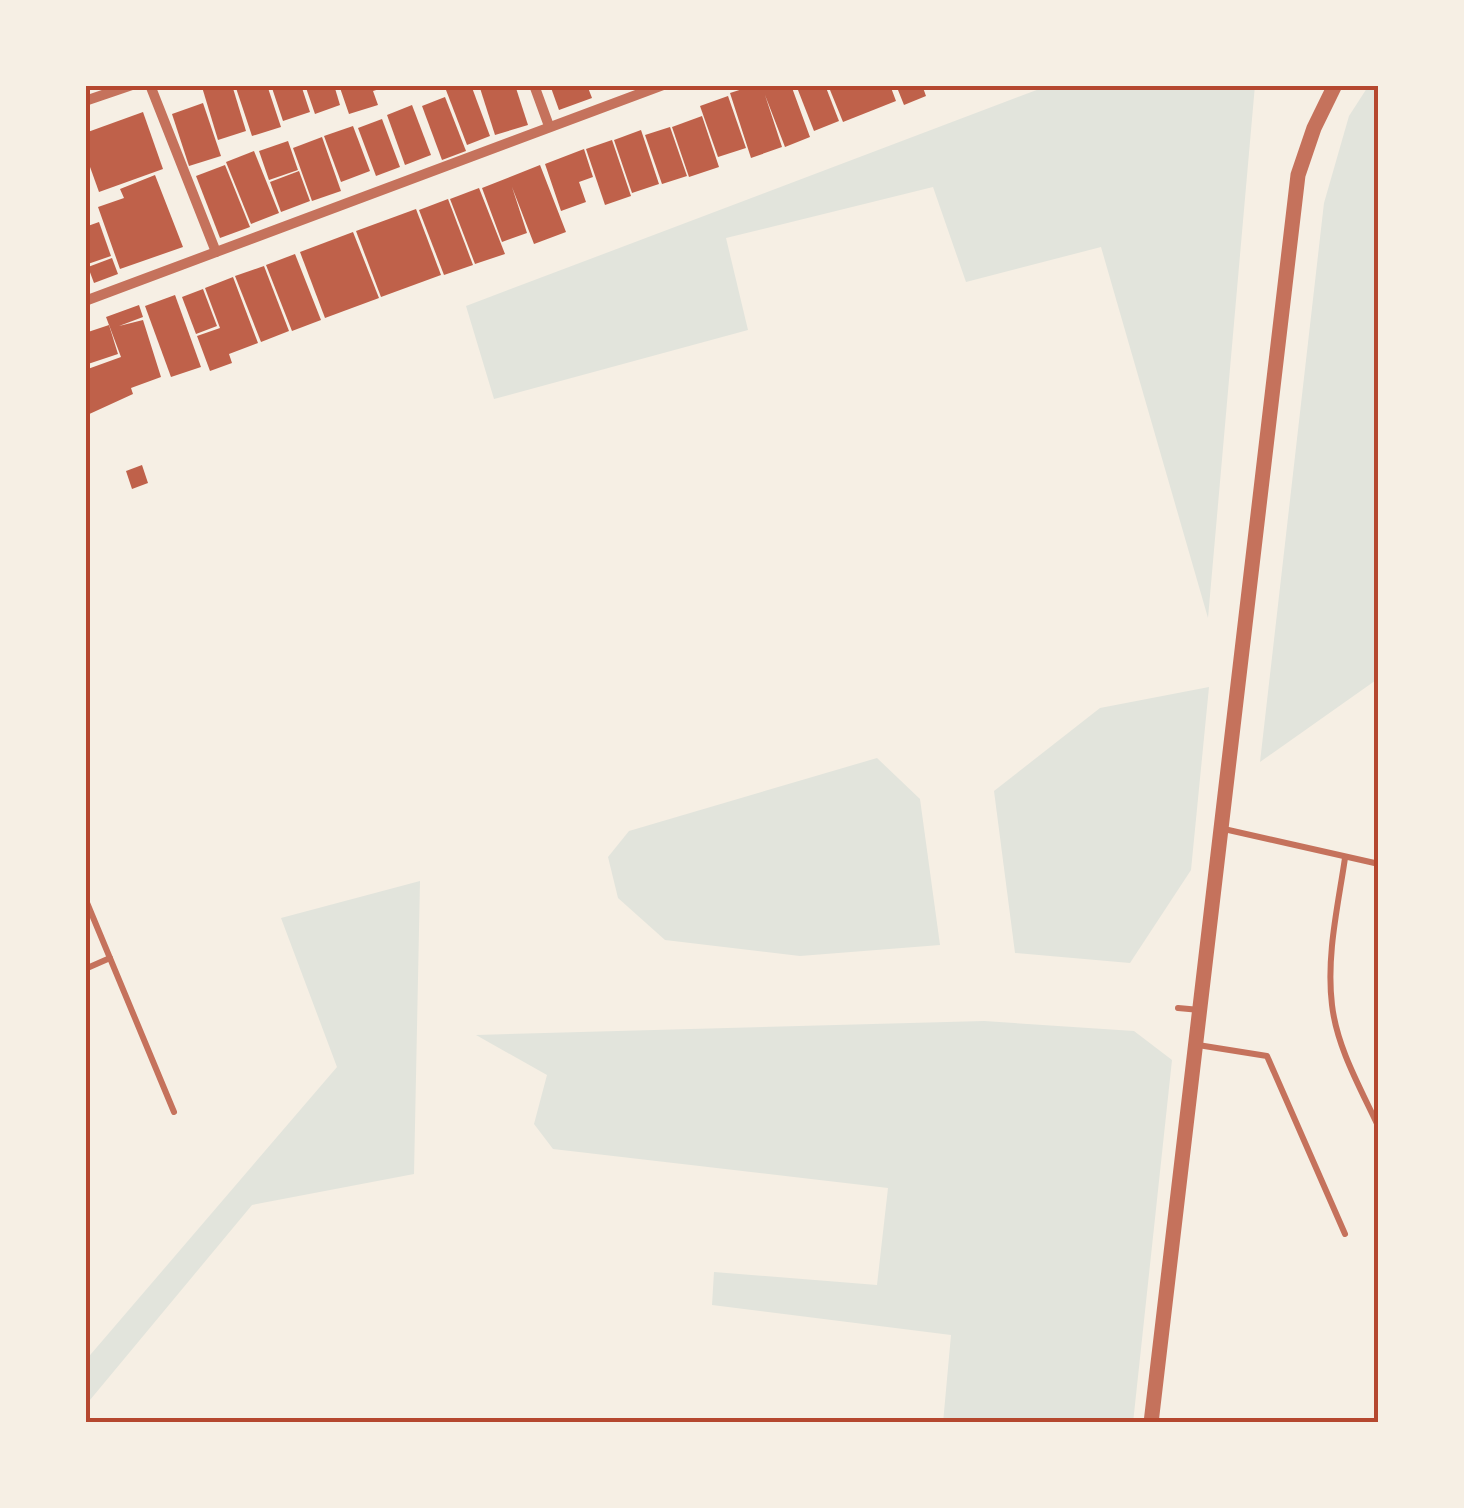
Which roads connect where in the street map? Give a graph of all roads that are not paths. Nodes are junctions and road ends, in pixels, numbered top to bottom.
1 (132, 85) edge
2 (150, 85) edge
3 (534, 85) edge
4 (663, 85) edge
5 (1335, 85) edge
6 (85, 101) edge
7 (549, 126) junction
8 (216, 252) junction
9 (85, 301) edge
10 (1223, 829) junction
11 (1345, 858) junction
12 (1379, 864) edge
13 (85, 898) edge
14 (110, 958) junction
15 (85, 969) edge
16 (1178, 1008) dead end
17 (1201, 1010) junction
18 (1197, 1045) junction
19 (174, 1112) dead end
20 (1379, 1128) edge
21 (1346, 1234) dead end
22 (1151, 1423) edge

1 - 6 street
2 - 8 street
3 - 7 street
4 - 7 street
5 - 10 street
7 - 8 street
8 - 9 street
10 - 11 lane
10 - 17 street
11 - 12 lane
11 - 20 lane
13 - 14 lane
14 - 15 lane
14 - 19 lane
16 - 17 lane
17 - 18 street
18 - 21 lane
18 - 22 street

